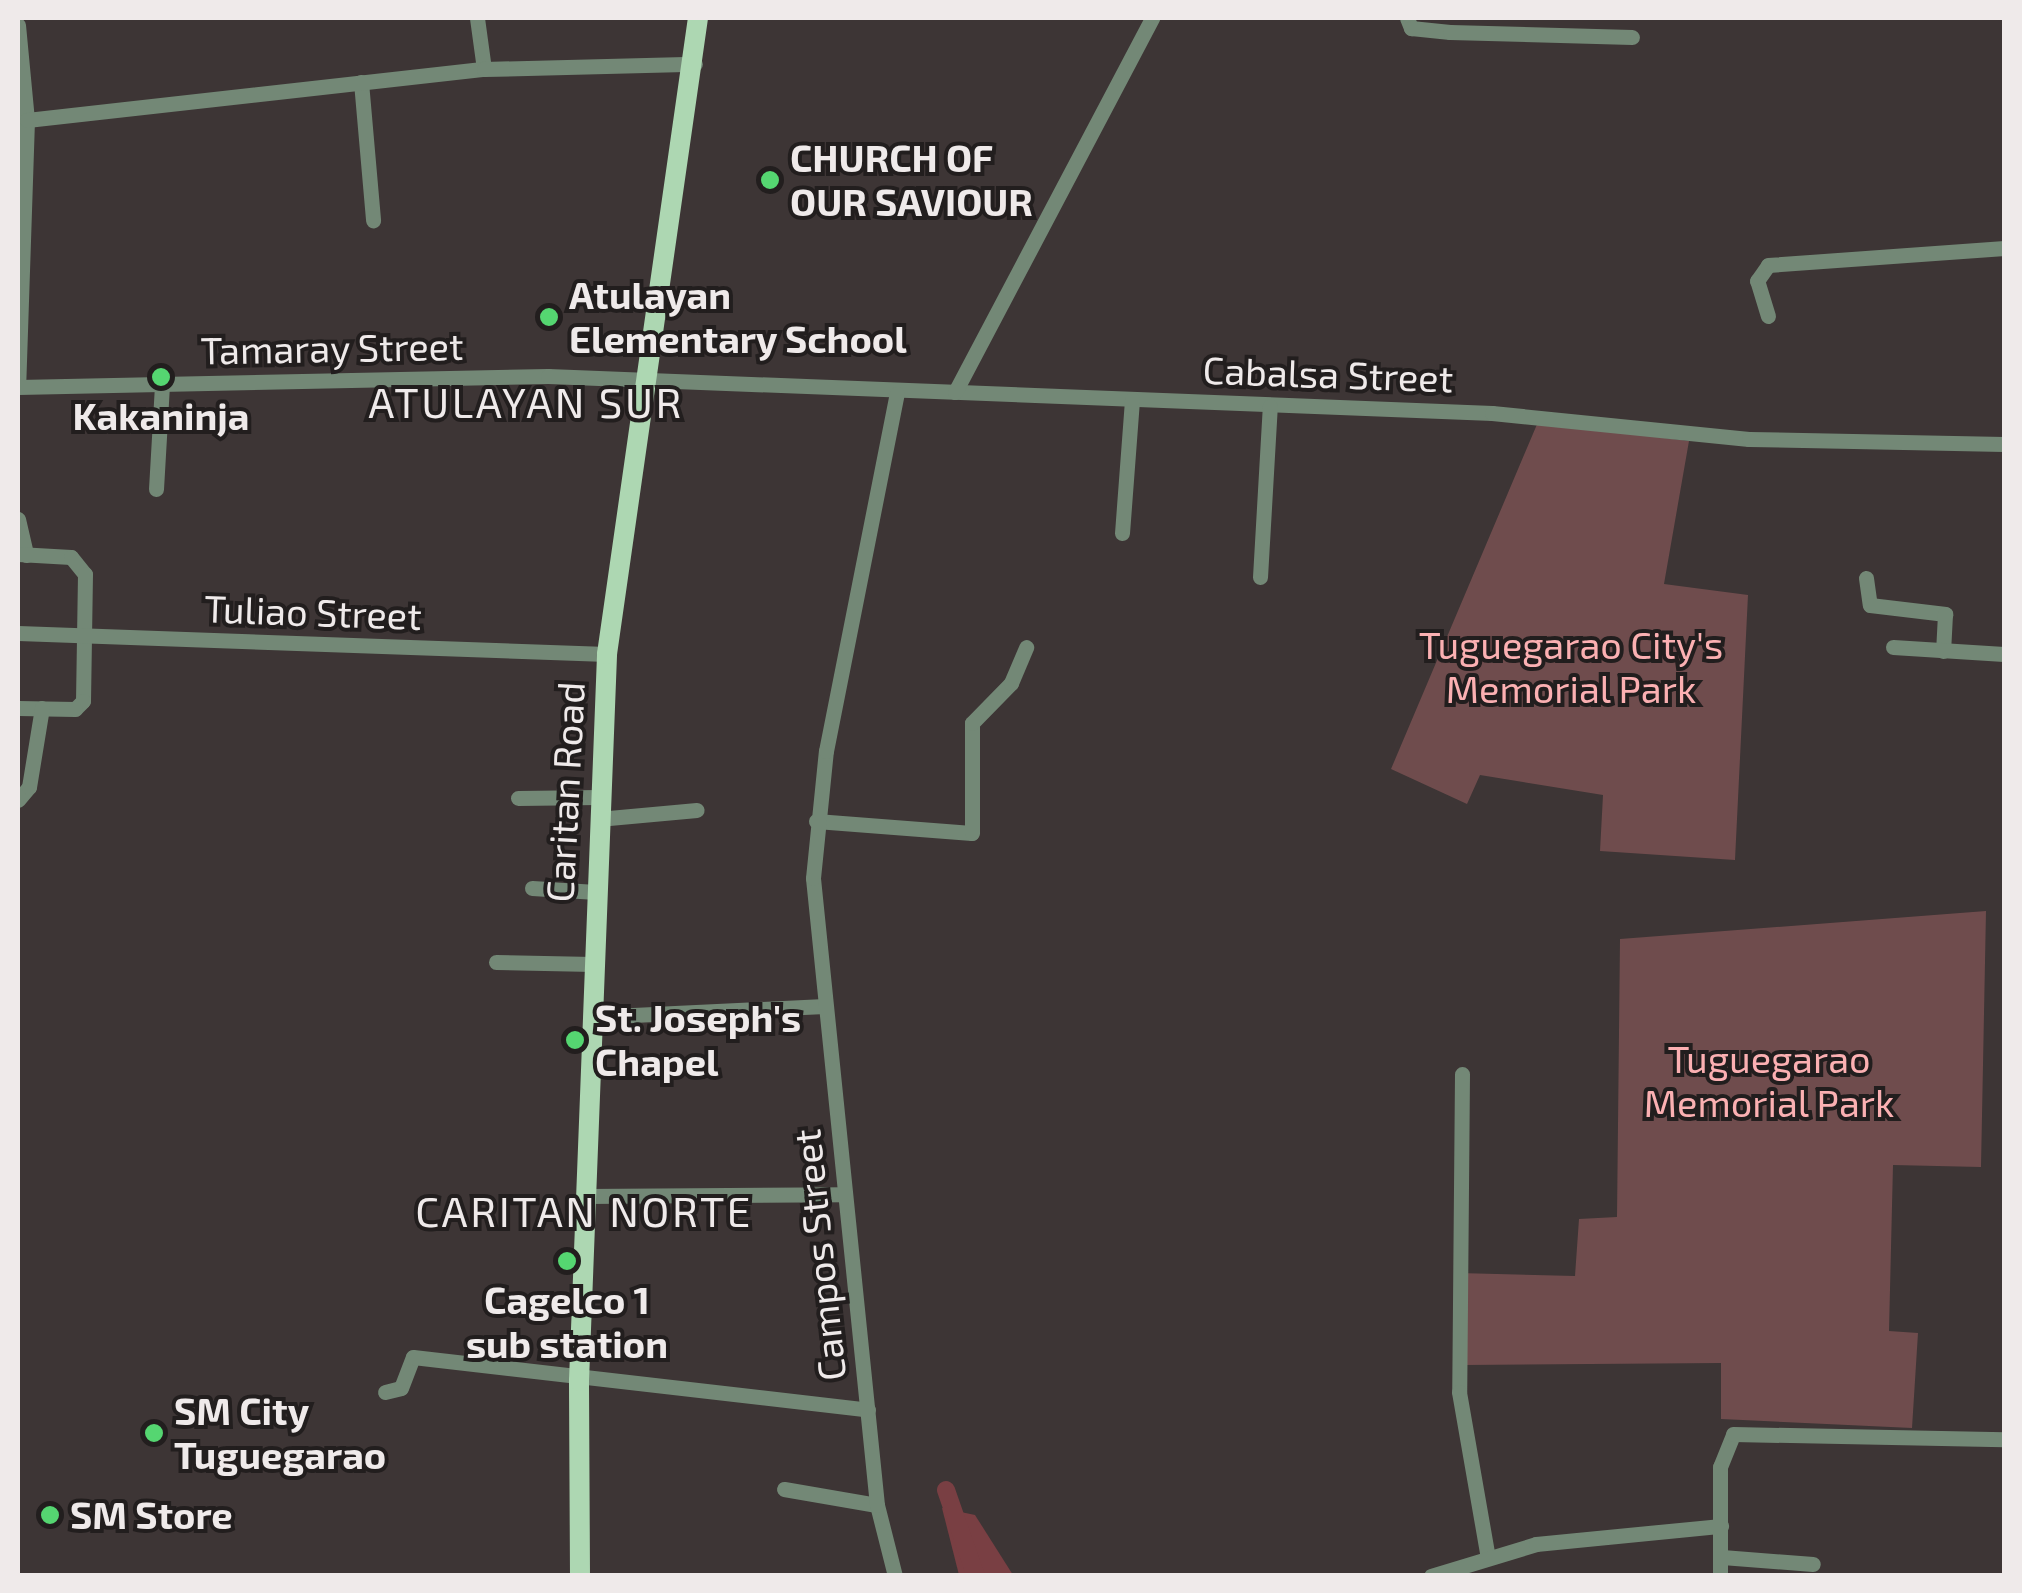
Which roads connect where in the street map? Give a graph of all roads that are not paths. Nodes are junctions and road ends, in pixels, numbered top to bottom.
1 (477, 18) edge
2 (698, 18) edge
3 (1152, 18) edge
4 (1407, 18) edge
5 (18, 25) edge
6 (1498, 25) edge
7 (1542, 26) edge
8 (1632, 37) dead end
9 (695, 64) junction
10 (484, 69) junction
11 (361, 82) junction
12 (27, 120) junction
13 (373, 220) dead end
14 (2004, 248) edge
15 (1768, 316) dead end
16 (19, 353) edge
17 (648, 384) junction
18 (162, 385) junction
19 (18, 386) edge
20 (955, 392) junction
21 (897, 394) junction
22 (1132, 399) junction
23 (1270, 406) junction
24 (2004, 444) edge
25 (156, 489) dead end
26 (18, 518) edge
27 (1122, 534) dead end
28 (22, 555) edge
29 (1260, 578) dead end
30 (1866, 578) dead end
31 (18, 633) edge
32 (84, 636) junction
33 (1026, 647) dead end
34 (1892, 647) dead end
35 (1943, 650) junction
36 (607, 654) junction
37 (2004, 654) edge
38 (18, 708) edge
39 (42, 708) junction
40 (598, 797) junction
41 (518, 798) dead end
42 (18, 800) edge
43 (697, 810) dead end
44 (598, 819) junction
45 (816, 821) junction
46 (532, 888) dead end
47 (596, 892) junction
48 (496, 962) dead end
49 (593, 964) junction
50 (825, 1006) junction
51 (592, 1017) junction
52 (1462, 1074) dead end
53 (845, 1194) junction
54 (585, 1196) junction
55 (578, 1381) junction
56 (385, 1392) dead end
57 (868, 1410) junction
58 (2004, 1439) edge
59 (784, 1489) dead end
60 (877, 1505) junction
61 (1720, 1526) junction
62 (1488, 1552) junction
63 (1722, 1556) junction
64 (1813, 1564) dead end
65 (580, 1576) edge
66 (895, 1576) edge
67 (1431, 1576) edge
68 (1720, 1576) edge

1 - 10 street
2 - 9 main road, Caritan Road
3 - 20 street
4 - 6 street
5 - 12 street
6 - 7 street
7 - 8 street
9 - 10 street
9 - 17 main road, Caritan Road
10 - 11 street
11 - 12 street
11 - 13 street
12 - 16 street
14 - 15 street
16 - 19 street
17 - 18 street, Tamaray Street
17 - 21 street, Cabalsa Street
17 - 36 main road, Caritan Road
18 - 19 street, Tamaray Street
18 - 25 street
20 - 21 street, Cabalsa Street
20 - 22 street, Cabalsa Street
21 - 45 street, Campos Street
22 - 23 street, Cabalsa Street
22 - 27 street
23 - 24 street, Cabalsa Street
23 - 29 street
26 - 28 street
28 - 32 street
30 - 35 street
31 - 32 street, Tuliao Street
32 - 36 street, Tuliao Street
32 - 39 street
33 - 45 street
34 - 35 street
35 - 37 street
36 - 40 main road, Caritan Road
38 - 39 street
39 - 42 street
40 - 41 street
40 - 44 main road, Caritan Road
43 - 44 street
44 - 47 main road, Caritan Road
45 - 50 street, Campos Street
46 - 47 street
47 - 49 main road, Caritan Road
48 - 49 street
49 - 51 main road, Caritan Road
50 - 51 street
50 - 53 street, Campos Street
51 - 54 main road, Caritan Road
52 - 62 street
53 - 54 street
53 - 57 street, Campos Street
54 - 55 main road, Caritan Road
55 - 56 street
55 - 57 street
55 - 65 main road, Caritan Road
57 - 60 street, Campos Street
58 - 61 street
59 - 60 street
60 - 66 street, Campos Street
61 - 62 street
61 - 63 street
62 - 67 street
63 - 64 street
63 - 68 street

